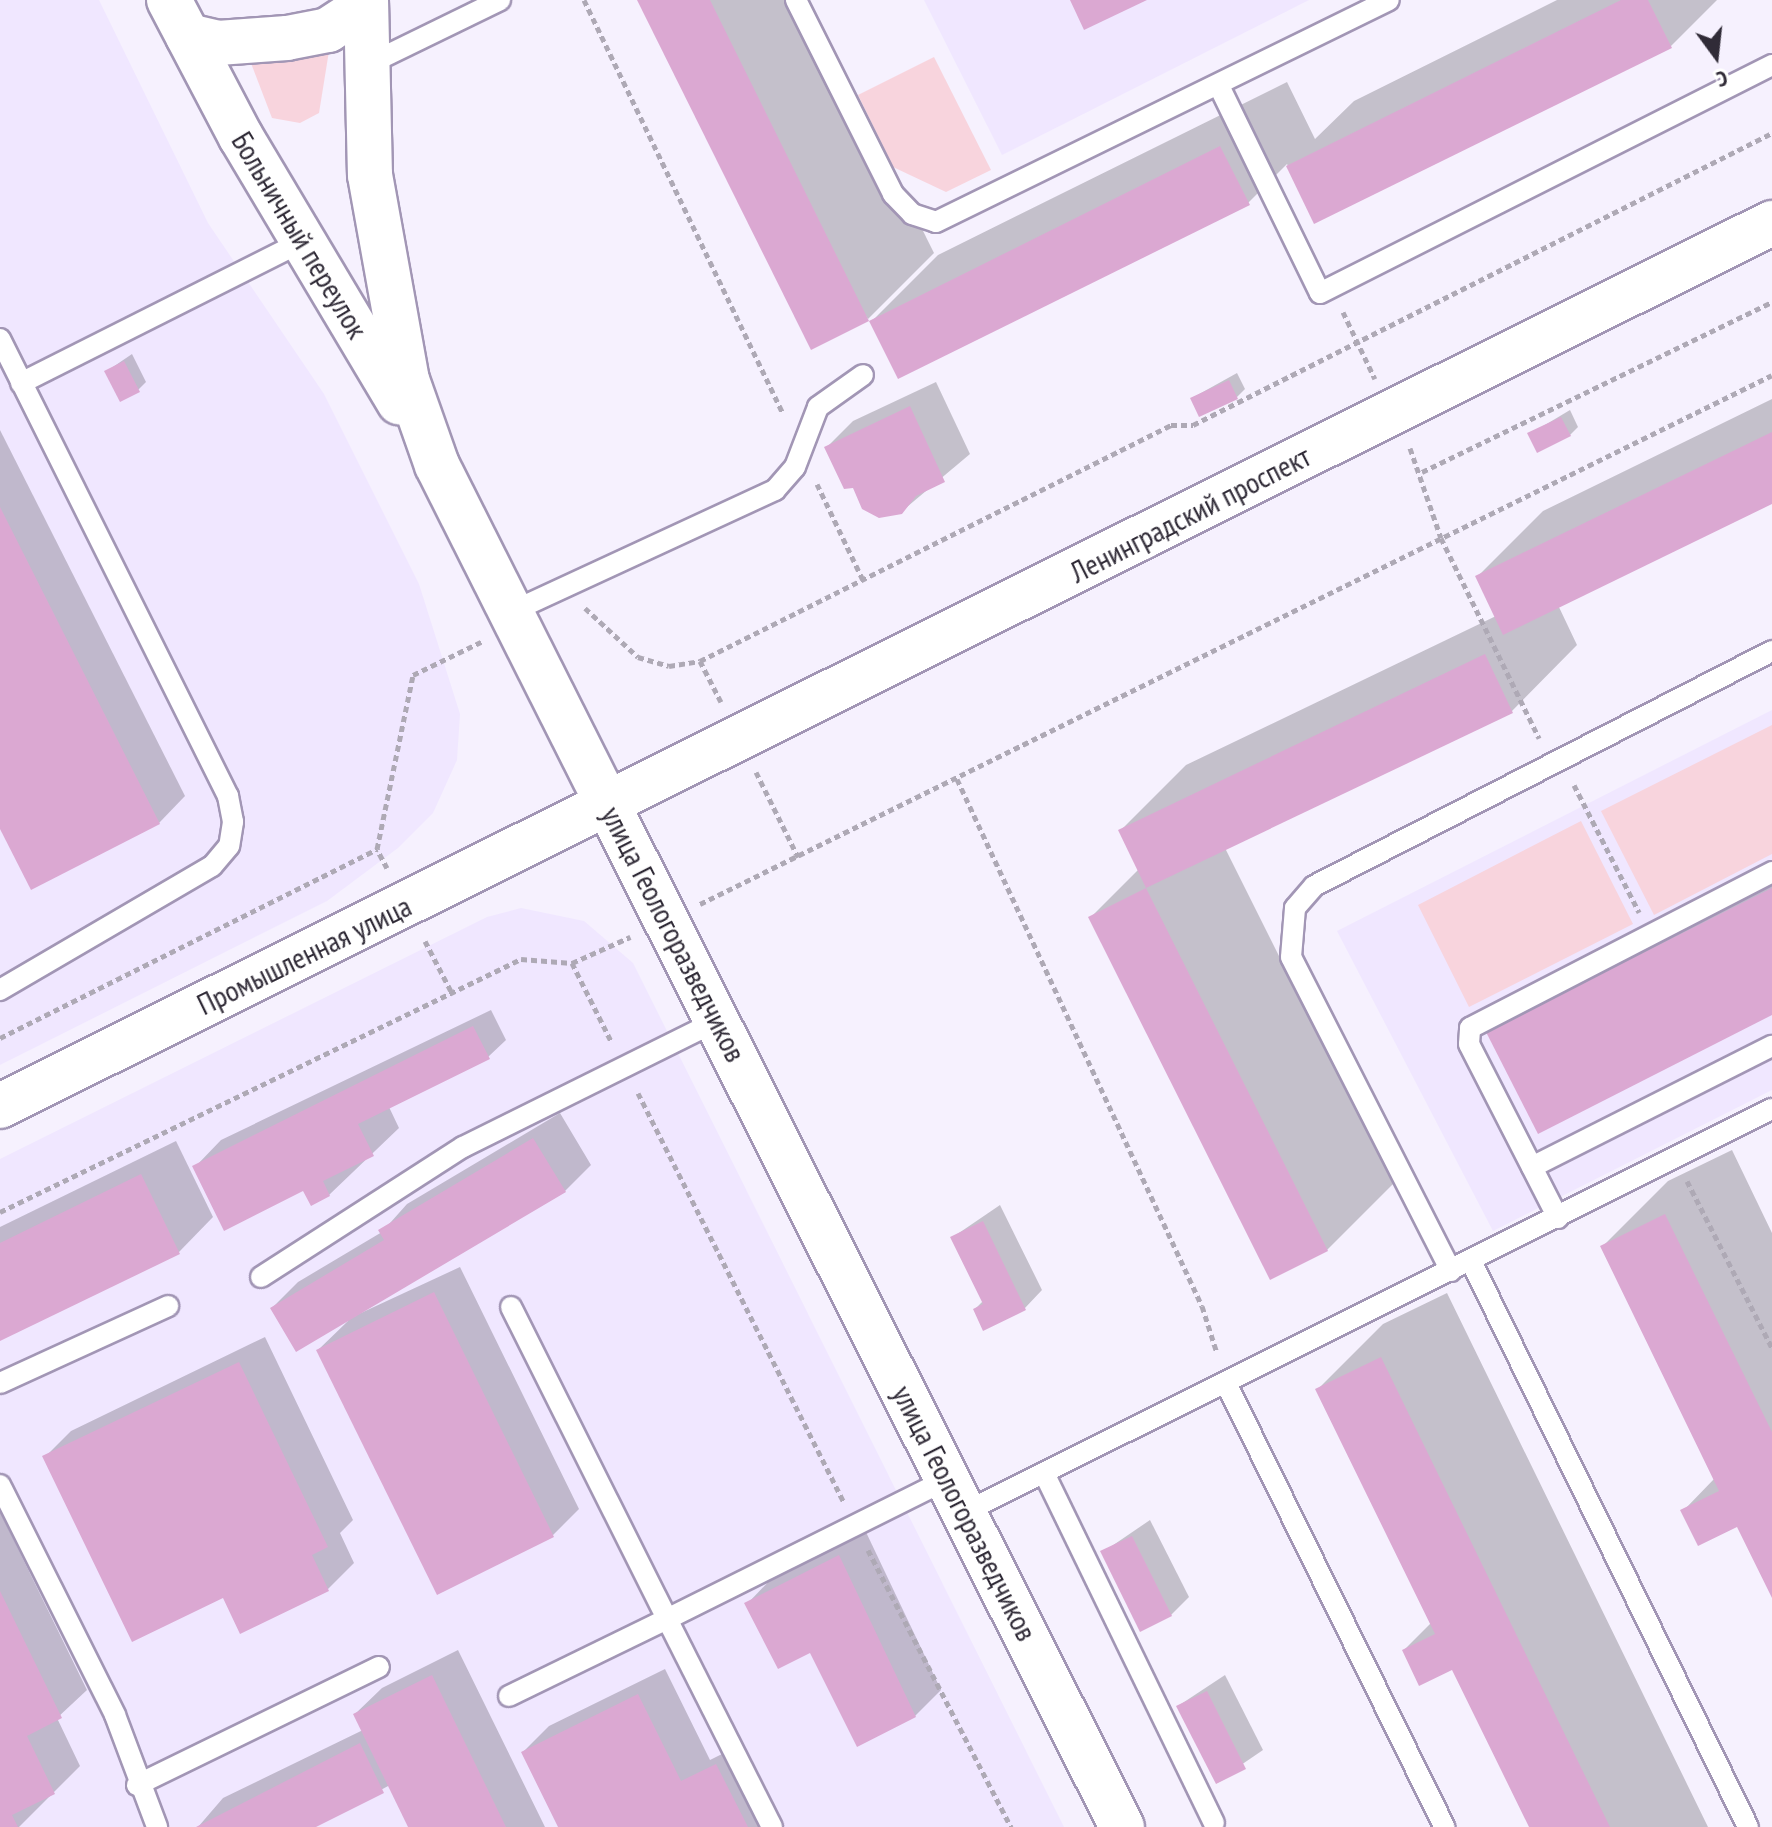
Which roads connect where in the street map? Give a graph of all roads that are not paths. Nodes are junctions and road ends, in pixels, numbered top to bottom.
1 (500, 0) edge
2 (796, 0) edge
3 (1389, 0) edge
4 (366, 2) edge
5 (179, 18) edge
6 (366, 65) junction
7 (1772, 65) edge
8 (1219, 86) junction
9 (1772, 223) edge
10 (303, 241) junction
11 (0, 339) edge
12 (863, 375) dead end
13 (21, 383) junction
14 (437, 465) junction
15 (511, 612) junction
16 (1772, 651) edge
17 (608, 805) junction
18 (1772, 872) edge
19 (0, 990) edge
20 (719, 1020) junction
21 (1772, 1046) edge
22 (0, 1106) edge
23 (1772, 1111) edge
24 (1532, 1167) junction
25 (1558, 1218) junction
26 (1471, 1261) junction
27 (1451, 1271) junction
28 (261, 1277) dead end
29 (168, 1306) dead end
30 (511, 1307) dead end
31 (0, 1383) edge
32 (1226, 1383) junction
33 (1044, 1473) junction
34 (0, 1485) edge
35 (956, 1496) junction
36 (667, 1619) junction
37 (379, 1667) dead end
38 (509, 1696) dead end
39 (137, 1785) junction
40 (1214, 1823) dead end
41 (157, 1827) edge
42 (772, 1827) edge
43 (1122, 1827) edge
44 (1444, 1827) edge
45 (1748, 1827) edge

1 - 6 lane
2 - 8 lane
3 - 8 lane
4 - 5 main road
4 - 6 main road, улица Геологоразведчиков
5 - 10 main road, Больничный переулок
6 - 14 main road, улица Геологоразведчиков
7 - 8 lane
9 - 17 main road, Ленинградский проспект
10 - 13 lane
10 - 14 main road, Больничный переулок
11 - 13 lane
12 - 15 lane
13 - 19 lane
14 - 15 main road, улица Геологоразведчиков
15 - 17 main road, улица Геологоразведчиков
16 - 27 lane
17 - 20 main road, улица Геологоразведчиков
17 - 22 main road, Промышленная улица
18 - 24 lane
20 - 28 lane
20 - 35 main road, улица Геологоразведчиков
21 - 24 lane
23 - 25 lane
24 - 25 lane
25 - 26 lane
26 - 27 lane
26 - 45 lane
27 - 32 lane
29 - 31 lane
30 - 36 lane
32 - 33 lane
32 - 44 lane
33 - 35 lane
33 - 40 lane
34 - 39 lane
35 - 36 lane
35 - 43 main road, улица Геологоразведчиков
36 - 38 lane
36 - 42 lane
37 - 39 lane
39 - 41 lane

